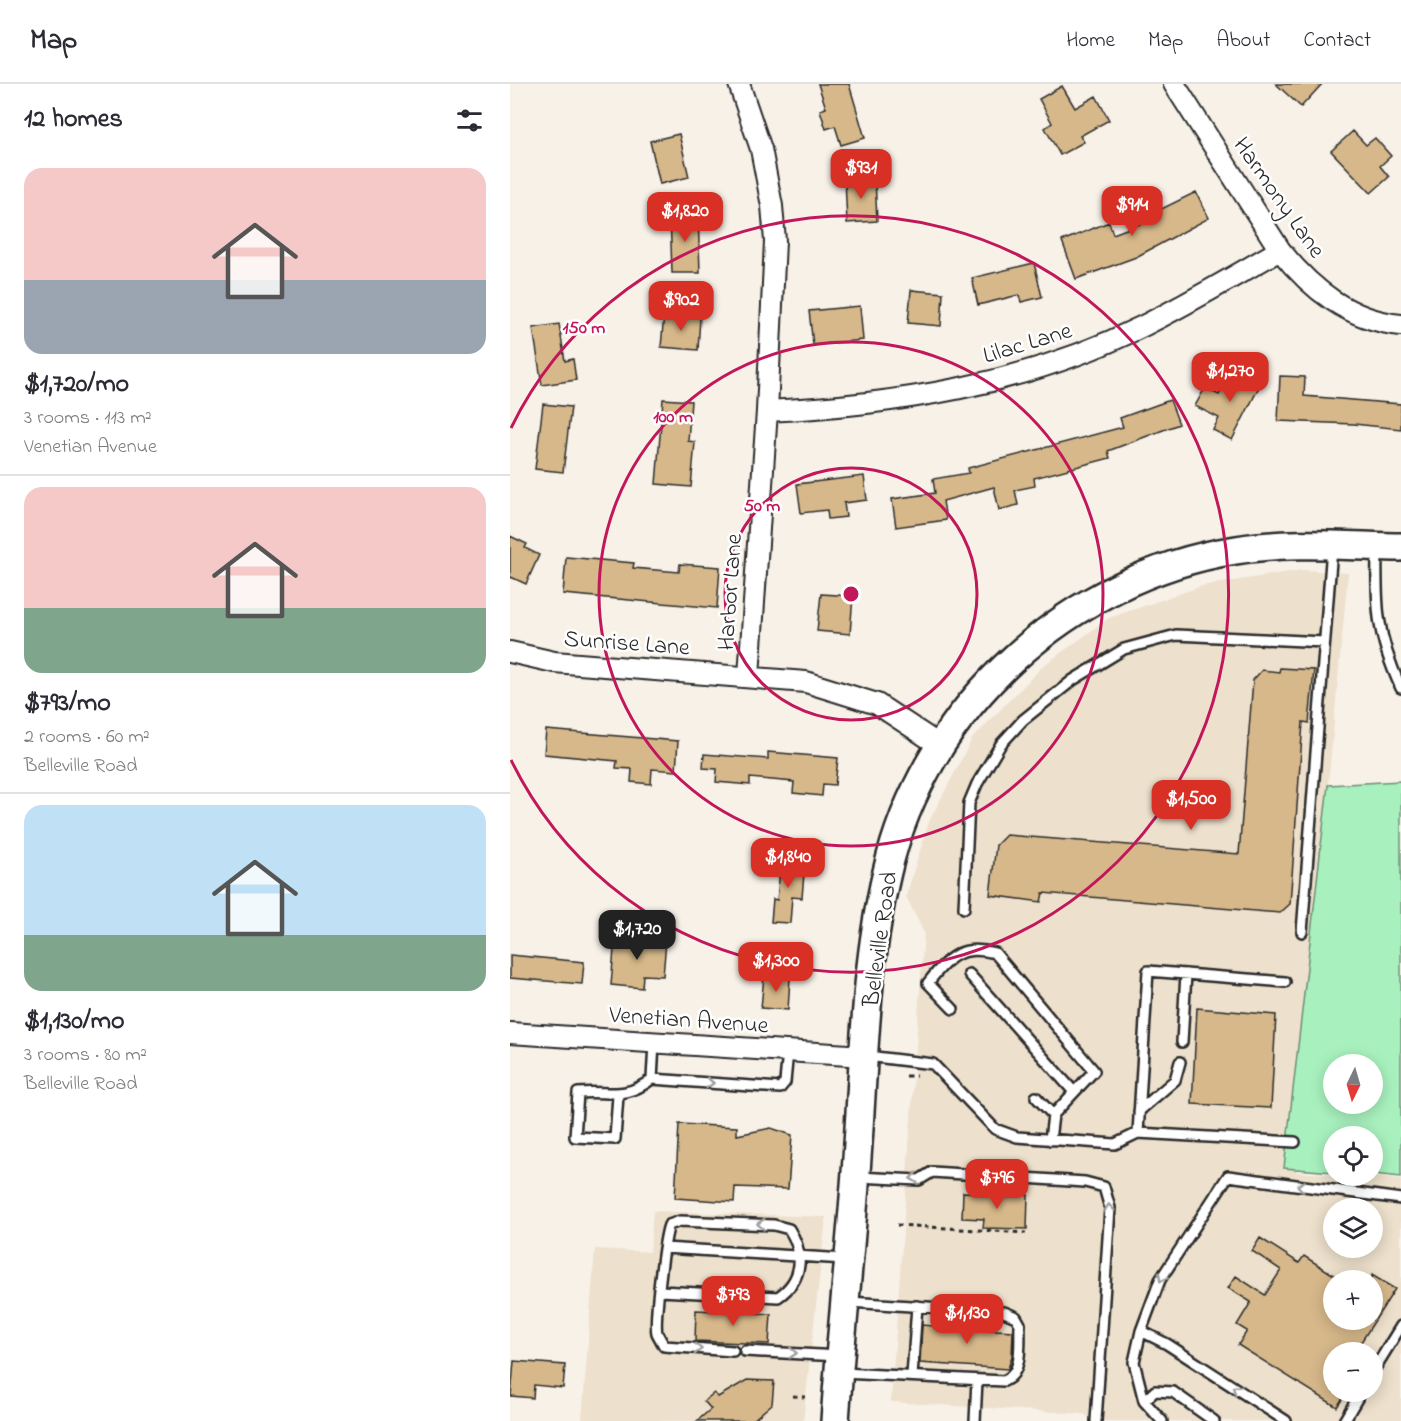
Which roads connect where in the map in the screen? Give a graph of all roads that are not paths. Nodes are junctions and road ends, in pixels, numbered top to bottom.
1 (739, 84) edge
2 (1174, 84) edge
3 (1280, 250) junction
4 (1401, 325) edge
5 (767, 411) junction
6 (1332, 546) junction
7 (1389, 547) edge
8 (1324, 642) junction
9 (510, 652) edge
10 (749, 676) junction
11 (1401, 688) edge
12 (942, 747) junction
13 (964, 908) dead end
14 (1302, 932) dead end
15 (969, 974) dead end
16 (1186, 974) junction
17 (1285, 982) dead end
18 (953, 1009) dead end
19 (510, 1033) edge
20 (654, 1042) junction
21 (1182, 1042) dead end
22 (788, 1051) junction
23 (864, 1056) junction
24 (1180, 1062) dead end
25 (651, 1079) junction
26 (1074, 1092) junction
27 (618, 1095) junction
28 (1036, 1097) dead end
29 (1139, 1111) junction
30 (1053, 1115) junction
31 (1138, 1133) junction
32 (1050, 1140) junction
33 (1295, 1142) dead end
34 (856, 1177) junction
35 (1401, 1199) edge
36 (663, 1248) junction
37 (801, 1256) junction
38 (850, 1260) junction
39 (660, 1291) junction
40 (846, 1302) junction
41 (917, 1306) junction
42 (1401, 1326) edge
43 (1141, 1331) junction
44 (733, 1351) dead end
45 (746, 1351) dead end
46 (1383, 1355) edge
47 (840, 1364) junction
48 (912, 1376) junction
49 (977, 1380) junction
50 (1144, 1401) junction
51 (1355, 1402) edge
52 (835, 1421) edge
53 (975, 1421) edge
54 (1096, 1421) edge
55 (1162, 1421) edge
56 (1214, 1421) edge
57 (1286, 1421) edge
58 (1344, 1421) edge

1 - 5 street, Harbor Lane
2 - 3 street, Harmony Lane
3 - 4 street, Harmony Lane
3 - 5 street, Lilac Lane
5 - 10 street, Harbor Lane
6 - 7 main road, Belleville Road
6 - 8 lane
6 - 12 main road, Belleville Road
7 - 11 lane
8 - 13 lane
8 - 14 lane
9 - 10 street, Sunrise Lane
10 - 12 street, Sunrise Lane
12 - 23 main road, Belleville Road
15 - 26 lane
16 - 17 lane
16 - 21 lane
16 - 29 lane
18 - 26 lane
19 - 20 street, Venetian Avenue
20 - 22 street, Venetian Avenue
20 - 25 lane
22 - 23 street, Venetian Avenue
25 -> 22 lane
23 - 32 lane
23 - 34 main road, Belleville Road
24 - 29 lane
25 - 27 lane
26 - 30 lane
27 - 27 lane
28 - 30 lane
29 - 31 lane
30 - 32 lane
31 - 32 lane
31 - 33 lane
34 - 38 main road, Belleville Road
54 -> 34 lane
35 -> 43 lane
36 - 37 lane
37 -> 36 lane
36 - 39 lane
37 - 38 lane
37 - 39 lane
38 - 40 main road, Belleville Road
39 -> 44 lane
40 - 41 lane
40 - 47 main road, Belleville Road
41 - 48 lane
41 - 49 lane
42 - 46 lane
43 - 50 lane
57 -> 43 lane
45 -> 47 lane
47 - 48 lane
47 - 52 main road, Belleville Road
48 - 49 lane
49 - 53 lane
50 - 55 lane
50 - 56 lane
51 - 58 lane

